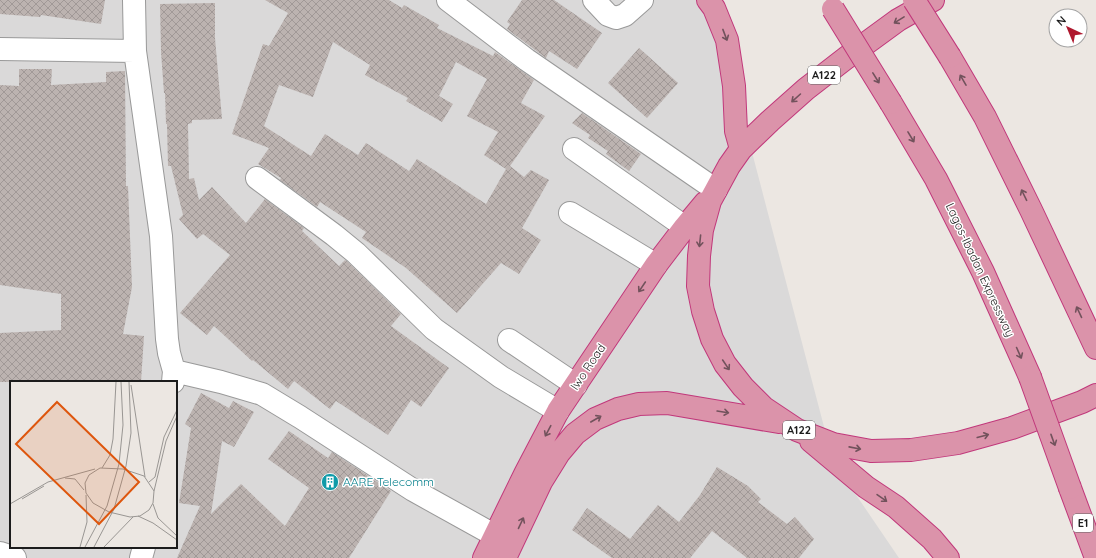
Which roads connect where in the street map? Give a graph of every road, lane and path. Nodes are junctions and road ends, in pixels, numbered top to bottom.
1 (134, 0) edge
2 (448, 0) edge
3 (594, 0) edge
4 (642, 0) edge
5 (708, 0) edge
6 (914, 0) edge
7 (933, 0) edge
8 (830, 5) edge
9 (0, 49) edge
10 (135, 51) junction
11 (574, 149) dead end
12 (741, 149) junction
13 (258, 178) dead end
14 (716, 190) junction
15 (570, 213) dead end
16 (685, 227) junction
17 (656, 265) junction
18 (509, 340) dead end
19 (1096, 348) edge
20 (173, 376) edge
21 (576, 386) junction
22 (1096, 395) edge
23 (558, 411) junction
24 (792, 426) junction
25 (494, 535) junction
26 (144, 548) edge
27 (0, 552) edge
28 (15, 558) edge
29 (141, 558) edge
30 (484, 558) edge
31 (505, 558) edge
32 (948, 558) edge
33 (1096, 558) edge

1 - 10 street
2 - 14 street
3 - 4 street
5 -> 12 highway
19 -> 6 highway, bridge
7 -> 12 highway, A122
8 -> 33 highway, Lagos-Ibadan Expressway / E1, bridge
9 - 10 street
10 - 20 street
11 - 16 street
12 - 14 highway, A122
13 - 23 street
14 - 16 highway, Iwo Road / A122
14 -> 24 highway, A122
15 - 17 street
16 - 17 highway, Iwo Road / A122
17 -> 21 highway, Iwo Road / A122
18 - 21 street
20 - 25 street
21 - 23 highway, Iwo Road / A122
24 -> 22 highway, A122
23 -> 25 highway, Iwo Road / A122
31 -> 24 highway, A122
24 -> 32 highway
25 - 30 highway, Iwo Road / A122
26 - 29 street
27 - 28 street

